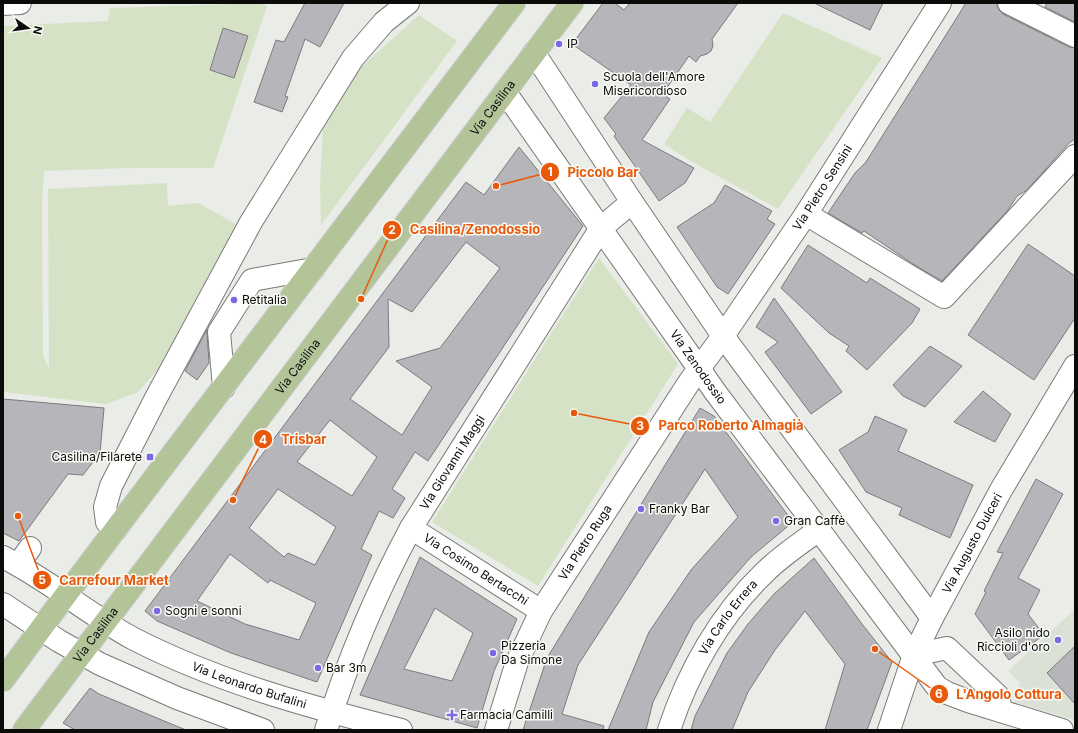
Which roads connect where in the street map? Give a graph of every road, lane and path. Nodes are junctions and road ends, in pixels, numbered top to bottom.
1 (20, 3) edge
2 (408, 3) edge
3 (514, 3) edge
4 (572, 3) edge
5 (940, 3) edge
6 (1009, 3) edge
7 (3, 4) edge
8 (1075, 36) edge
9 (534, 53) junction
10 (505, 92) junction
11 (1075, 156) edge
12 (632, 202) junction
13 (806, 214) junction
14 (601, 228) junction
15 (313, 269) junction
16 (723, 336) junction
17 (699, 368) junction
18 (1072, 378) edge
19 (224, 387) junction
20 (411, 528) junction
21 (116, 529) junction
22 (820, 529) junction
23 (17, 557) edge
24 (65, 596) junction
25 (3, 604) edge
26 (541, 612) junction
27 (932, 618) junction
28 (104, 622) junction
29 (41, 629) junction
30 (81, 654) junction
31 (914, 655) junction
32 (3, 680) edge
33 (1001, 711) junction
34 (328, 721) edge
35 (24, 730) edge
36 (263, 730) edge
37 (401, 730) edge
38 (496, 730) edge
39 (669, 730) edge
40 (889, 730) edge
41 (1062, 730) edge

1 - 7 street
2 - 21 street
3 - 15 main road
4 - 9 main road, Via Casilina
5 - 13 street, Via Pietro Sensini
6 - 8 street
9 - 10 main road, Via Casilina
9 - 12 street
10 - 14 street, Via Zenodossio
10 - 28 main road, Via Casilina
11 - 13 street
12 - 14 street, Via Giovanni Maggi
12 - 16 street
13 - 16 street, Via Pietro Sensini
14 - 17 street, Via Zenodossio
14 - 20 street, Via Giovanni Maggi
15 - 19 main road
15 - 19 street
16 - 17 street, Via Pietro Sensini
16 - 27 street
17 - 22 street, Via Zenodossio
17 - 26 street, Via Pietro Ruga
18 - 27 street, Via Augusto Dulceri
19 - 21 main road
20 - 26 street, Via Cosimo Bertacchi
20 - 34 street, Via Giovanni Maggi
21 - 24 main road
22 - 31 street, Via Zenodossio
22 - 39 street, Via Carlo Errera
23 - 24 street, Via Leonardo Bufalini
24 - 28 street, Via Leonardo Bufalini
24 - 29 main road
25 - 29 street
26 - 38 street, Via Pietro Ruga
27 - 31 street, Via Augusto Dulceri
28 - 30 main road, Via Casilina
28 - 34 street, Via Leonardo Bufalini
29 - 30 street
29 - 32 main road
30 - 35 main road, Via Casilina
30 - 36 street
31 - 33 street, Via Zenodossio
31 - 33 street
31 - 40 street, Via Augusto Dulceri
33 - 41 street, Via Zenodossio
34 - 37 street, Via Leonardo Bufalini

